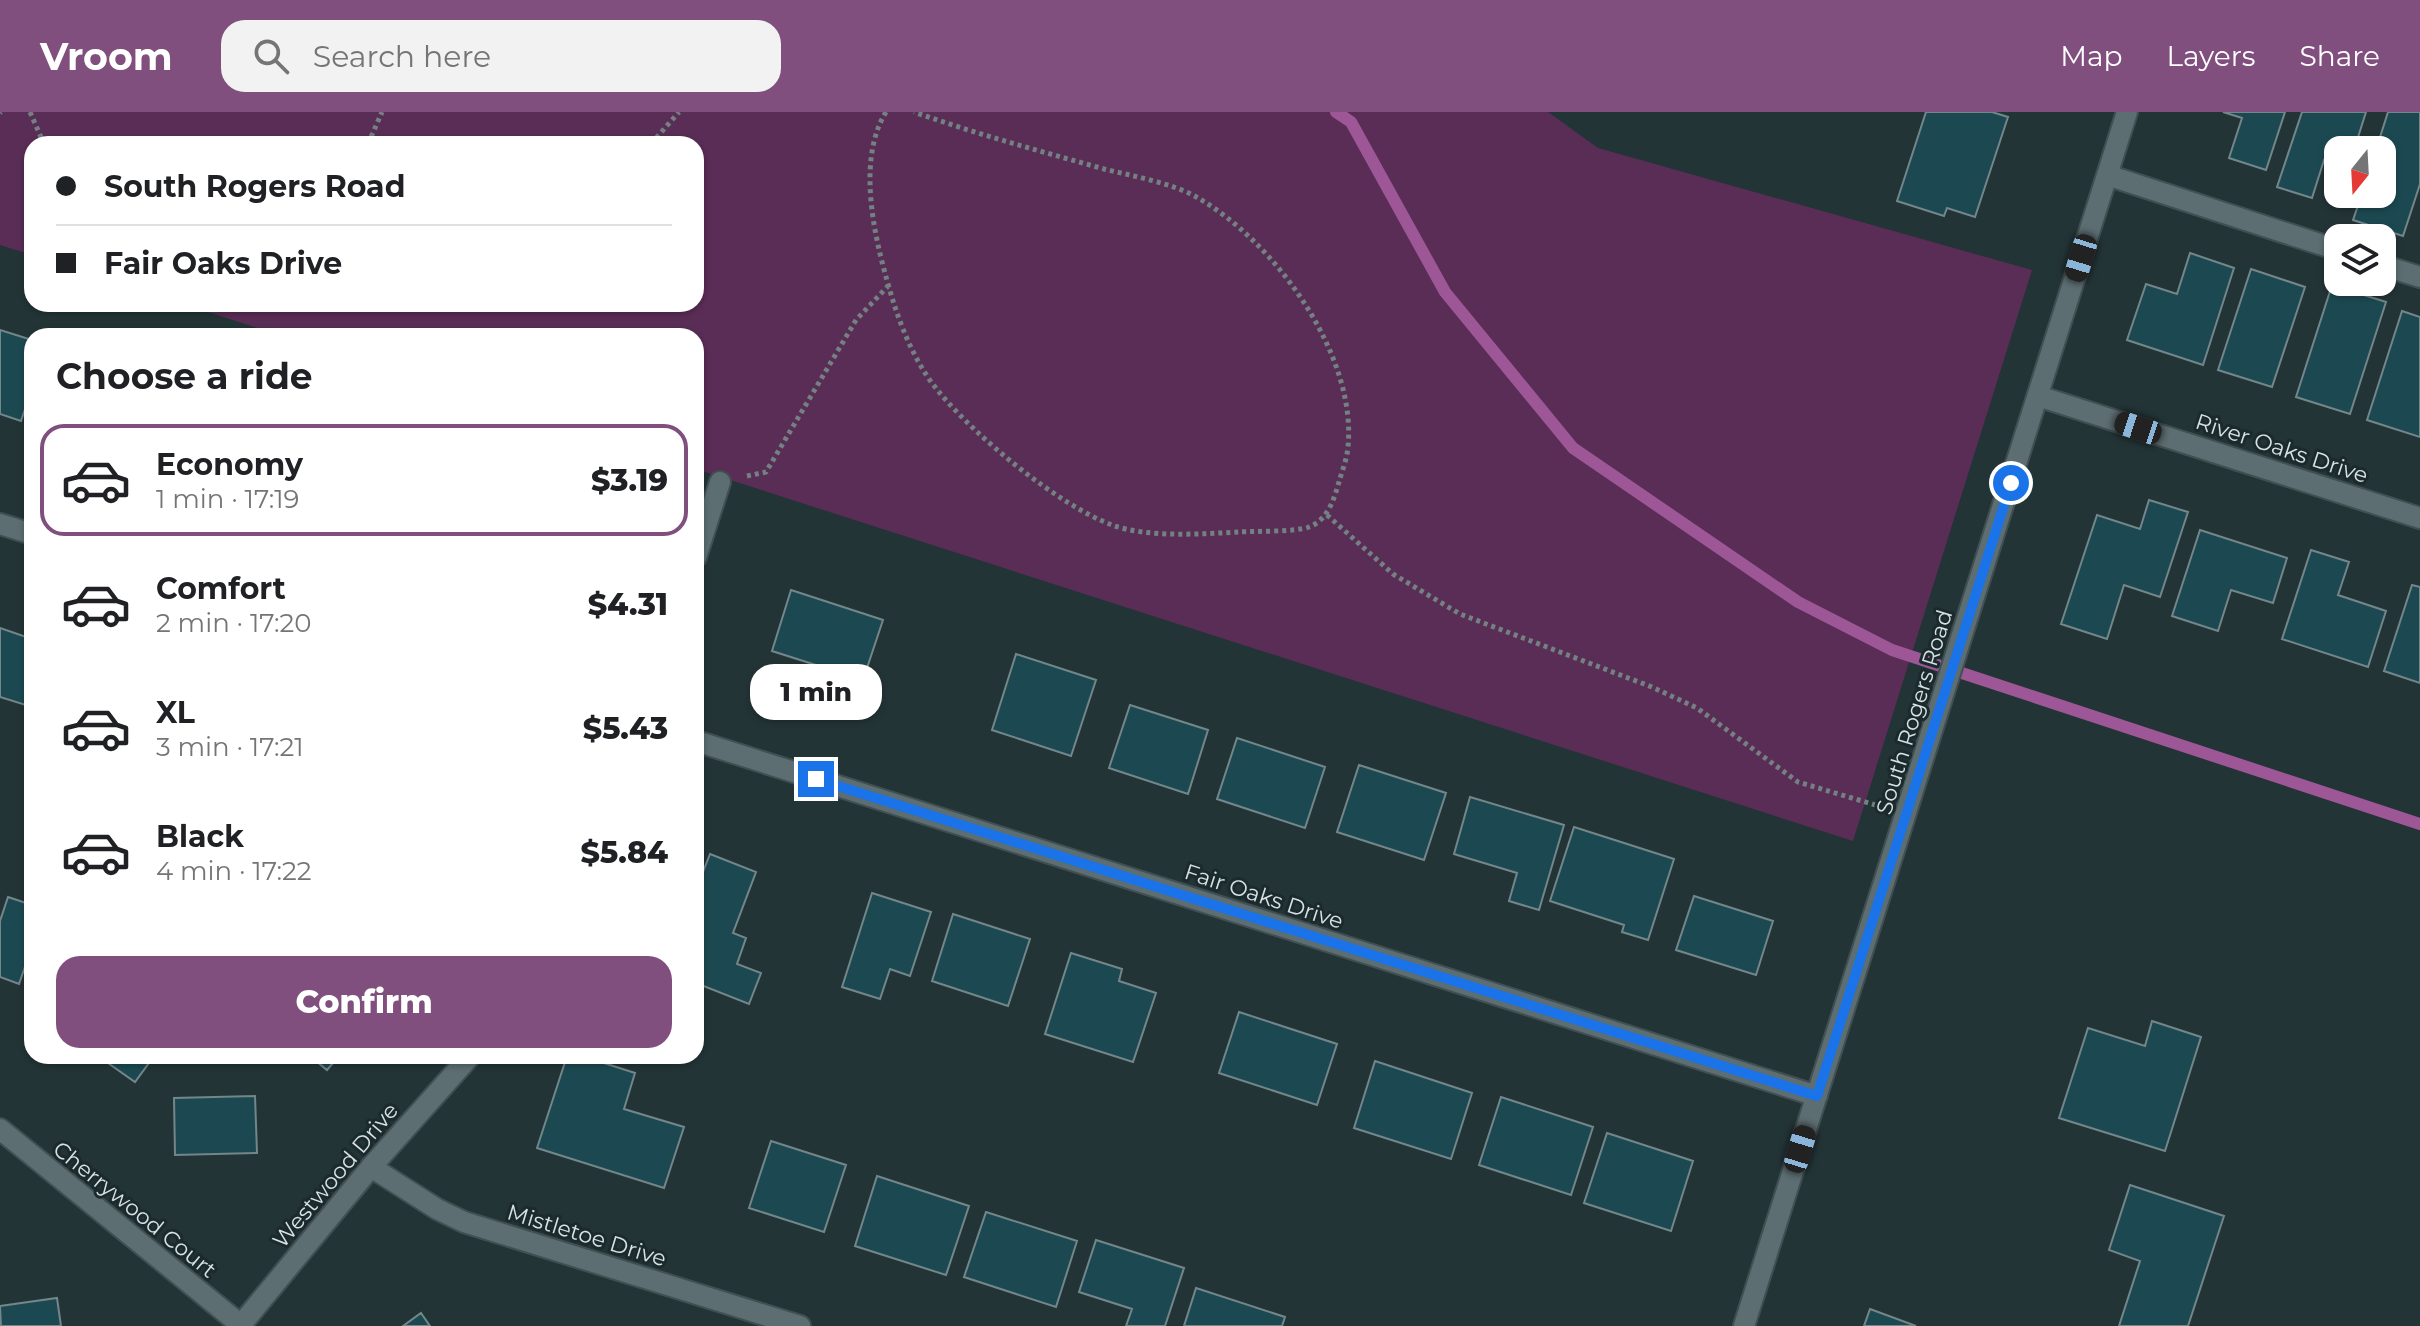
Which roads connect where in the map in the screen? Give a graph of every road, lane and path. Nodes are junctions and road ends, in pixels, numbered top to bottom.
1 (30, 112) edge
2 (382, 112) edge
3 (679, 112) edge
4 (886, 112) edge
5 (914, 112) edge
6 (2127, 112) edge
7 (40, 136) edge
8 (372, 136) edge
9 (658, 136) edge
10 (2107, 175) junction
11 (2324, 245) edge
12 (2396, 269) edge
13 (2420, 277) edge
14 (889, 286) junction
15 (2038, 396) junction
16 (720, 482) joint
17 (1327, 515) junction
18 (2420, 518) edge
19 (0, 524) edge
20 (24, 532) edge
21 (704, 532) edge
22 (704, 744) edge
23 (1907, 816) junction
24 (463, 1064) edge
25 (1817, 1096) junction
26 (0, 1129) edge
27 (371, 1167) junction
28 (240, 1326) edge
29 (800, 1326) edge
30 (1744, 1326) edge

1 - 7 path
2 - 8 path
3 - 9 path
4 - 14 path
5 - 17 path
6 - 10 street, South Rogers Road
10 - 11 street
10 - 15 street, South Rogers Road
12 - 13 street
14 - 16 path
14 - 17 path
15 - 18 street, River Oaks Drive
15 - 23 street, South Rogers Road
16 - 21 street
17 - 23 path
19 - 20 street
22 - 25 street, Fair Oaks Drive
23 - 25 street, South Rogers Road
24 - 27 street, Westwood Drive
25 - 30 street, South Rogers Road
26 - 28 street, Cherrywood Court
27 - 28 street, Westwood Drive
27 - 29 street, Mistletoe Drive

